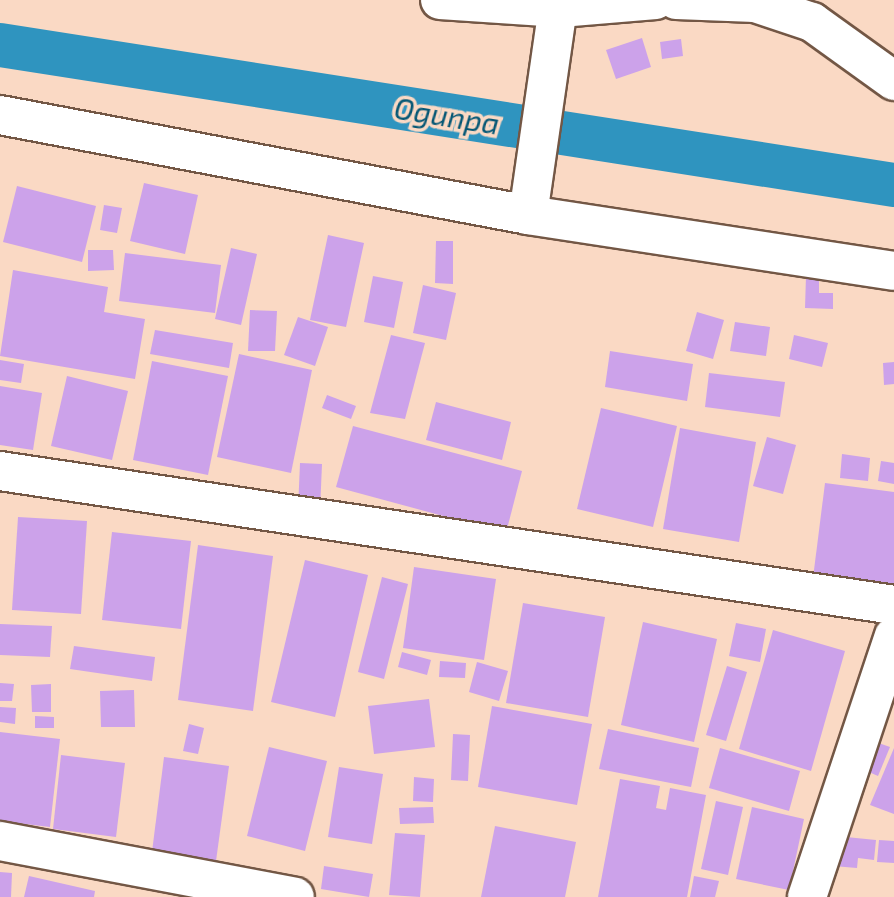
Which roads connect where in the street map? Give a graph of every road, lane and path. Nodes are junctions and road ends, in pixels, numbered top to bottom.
1 (440, 0) edge
2 (656, 0) edge
3 (676, 0) edge
4 (559, 14) edge
5 (894, 81) edge
6 (0, 115) edge
7 (532, 200) junction
8 (894, 271) edge
9 (0, 471) edge
10 (894, 605) edge
11 (894, 636) edge
12 (0, 841) edge
13 (295, 897) edge
14 (807, 897) edge

1 - 4 street
2 - 4 street
3 - 5 street
4 - 7 street
6 - 7 street
7 - 8 street
9 - 10 street
11 - 14 street
12 - 13 street

